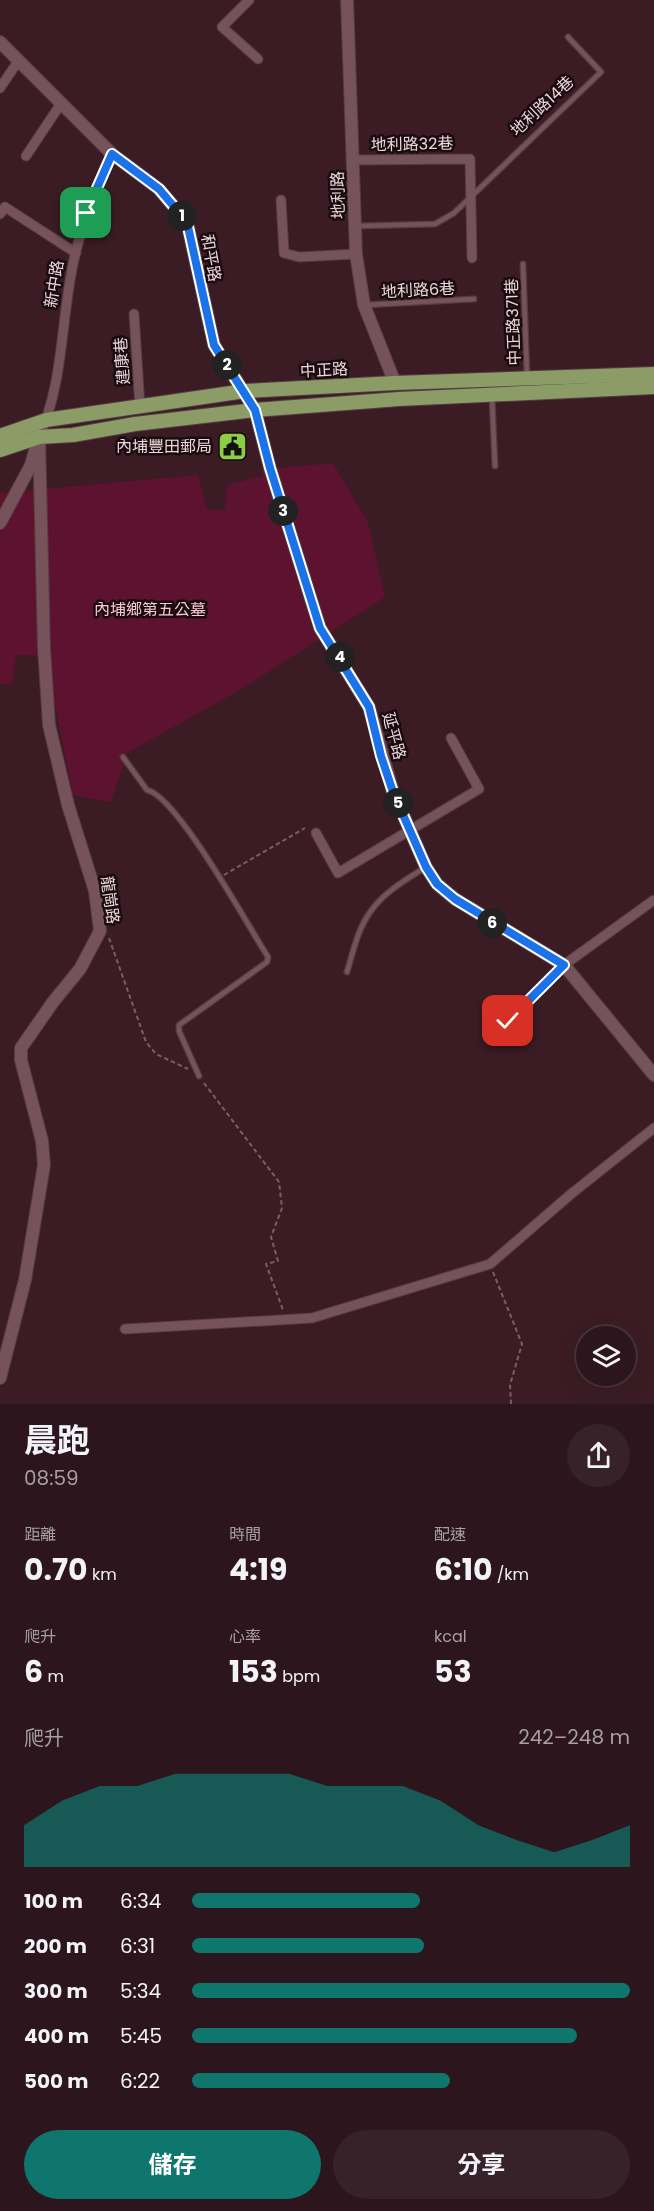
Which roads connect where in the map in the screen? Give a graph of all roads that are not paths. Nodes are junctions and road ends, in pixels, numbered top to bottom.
1 (249, 0) edge
2 (347, 0) edge
3 (568, 37) dead end
4 (0, 42) edge
5 (258, 59) dead end
6 (19, 60) junction
7 (0, 88) edge
8 (60, 105) junction
9 (112, 154) junction
10 (26, 156) dead end
11 (354, 160) junction
12 (471, 195) junction
13 (281, 200) dead end
14 (0, 214) edge
15 (355, 226) junction
16 (76, 253) junction
17 (356, 254) junction
18 (472, 258) dead end
19 (523, 264) dead end
20 (474, 299) dead end
21 (364, 305) junction
22 (134, 314) dead end
23 (654, 374) edge
24 (527, 378) junction
25 (395, 383) junction
26 (654, 387) edge
27 (245, 392) junction
28 (492, 395) junction
29 (140, 406) junction
30 (255, 410) junction
31 (46, 420) junction
32 (0, 436) edge
33 (39, 437) junction
34 (0, 450) edge
35 (495, 466) dead end
36 (0, 523) edge
37 (451, 738) dead end
38 (123, 757) dead end
39 (410, 829) junction
40 (316, 833) dead end
41 (426, 867) junction
42 (654, 900) edge
43 (564, 965) junction
44 (347, 972) dead end
45 (508, 1021) dead end
46 (654, 1075) edge
47 (198, 1076) road end
48 (654, 1128) edge
49 (125, 1329) dead end
50 (0, 1378) edge

1 - 5 street
2 - 11 street, 地利路
3 - 12 lane, 地利路14巷
4 - 6 street
6 - 7 street
6 - 8 street
8 - 9 street
8 - 10 street
9 - 16 street, 新中路
9 - 27 street, 和平路
11 - 12 street, 地利路32巷
11 - 15 street, 地利路
12 - 15 lane, 地利路14巷
12 - 18 street
13 - 17 street
14 - 16 street
15 - 17 street, 地利路
16 - 31 street, 新中路
17 - 21 street, 地利路
19 - 24 lane, 中正路371巷
20 - 21 lane, 地利路6巷
21 - 25 street, 地利路
22 - 29 street, 建康巷
23 - 24 main road, 中正路
24 - 25 main road, 中正路
25 - 27 main road, 中正路
26 - 28 main road, 中正路
27 - 29 main road, 中正路
27 - 30 street, 延平路
28 - 30 main road, 中正路
28 - 35 lane
29 - 31 main road, 中正路
30 - 33 main road, 中正路
30 - 39 street, 延平路
31 - 32 main road, 中正路
31 - 33 street, 新中路
33 - 34 main road, 中正路
33 - 36 street
33 - 50 street, 龍崗路
37 - 39 street
38 - 47 lane
39 - 40 street
39 - 41 street, 延平路
41 - 43 street, 延平路
41 - 44 lane
42 - 43 street
43 - 45 street
43 - 46 street, 延平路
48 - 49 street

